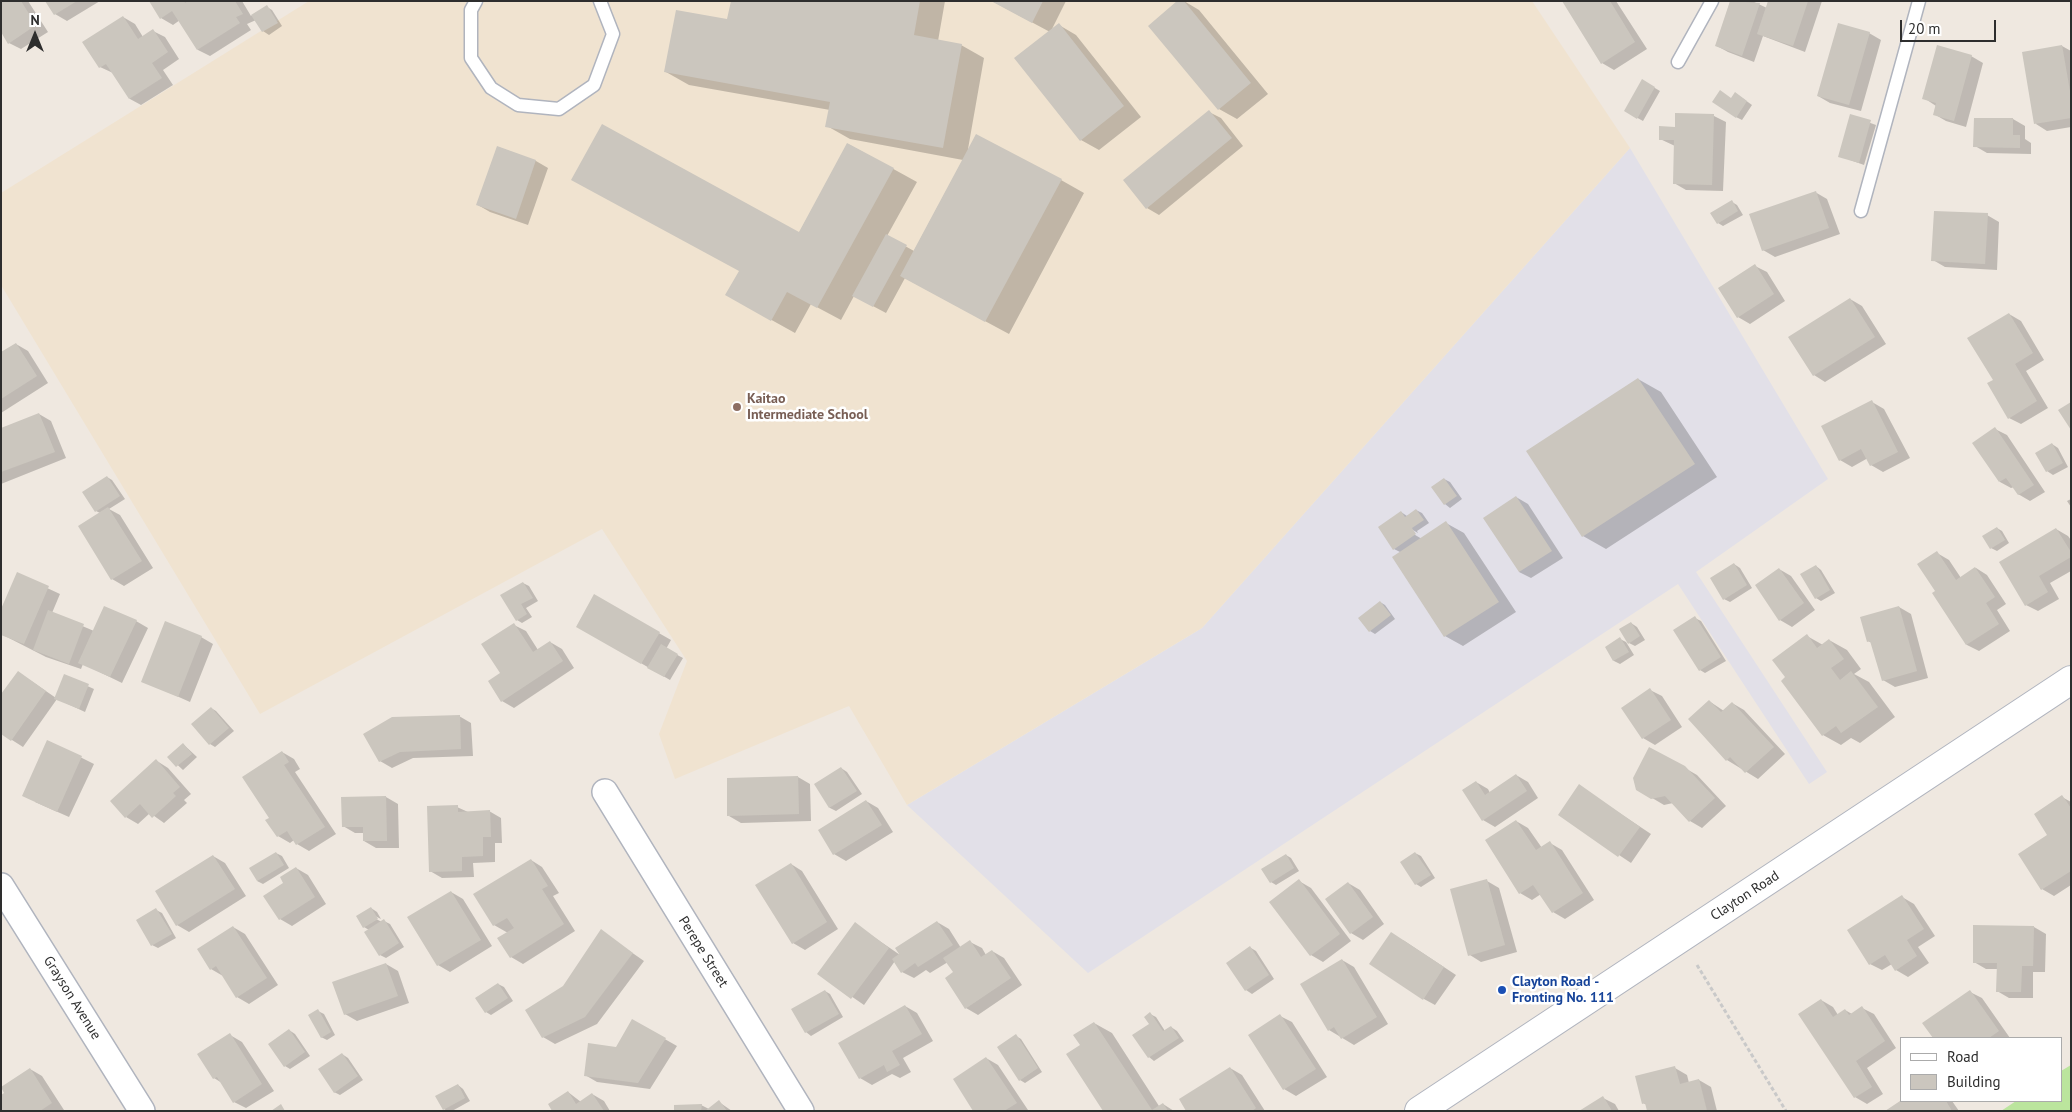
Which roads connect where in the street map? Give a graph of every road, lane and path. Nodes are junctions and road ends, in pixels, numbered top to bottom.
1 (476, 1) edge
2 (600, 1) edge
3 (1712, 1) edge
4 (1920, 1) edge
5 (1678, 62) dead end
6 (1861, 211) dead end
7 (2071, 680) edge
8 (605, 792) dead end
9 (1, 886) edge
10 (1680, 938) junction
11 (142, 1111) edge
12 (801, 1111) edge
13 (1419, 1111) edge
14 (1786, 1111) edge

1 - 2 lane
3 - 5 lane
4 - 6 lane
7 - 10 main road, Clayton Road
8 - 12 street, Perepe Street
9 - 11 street, Grayson Avenue
10 - 13 main road, Clayton Road
10 - 14 path

